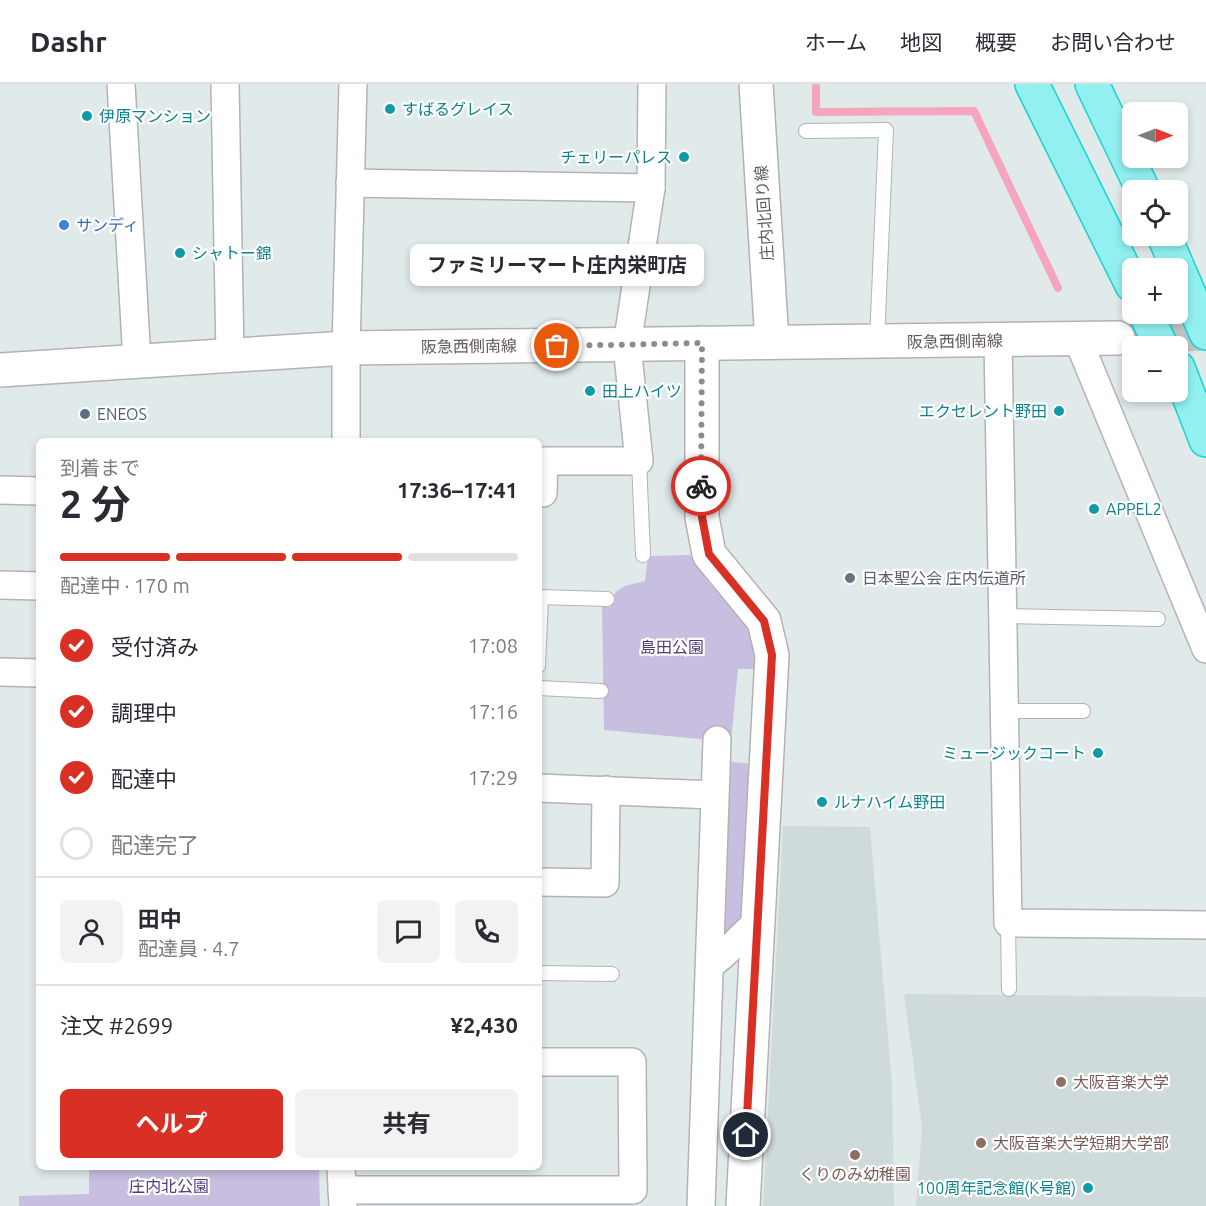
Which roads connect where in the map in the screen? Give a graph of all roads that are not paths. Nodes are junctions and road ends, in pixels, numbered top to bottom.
1 (121, 84) edge
2 (225, 84) edge
3 (353, 84) edge
4 (652, 84) edge
5 (756, 84) edge
6 (1032, 84) edge
7 (1048, 84) edge
8 (1092, 84) edge
9 (1117, 84) edge
10 (1124, 102) edge
11 (806, 131) dead end
12 (1138, 180) edge
13 (350, 183) junction
14 (651, 188) junction
15 (1168, 246) edge
16 (1186, 246) edge
17 (1130, 258) edge
18 (1122, 265) edge
19 (1206, 296) edge
20 (1206, 333) edge
21 (1118, 338) tunnel mouth
22 (998, 340) junction
23 (1078, 340) junction
24 (877, 341) junction
25 (772, 342) junction
26 (702, 343) junction
27 (627, 345) junction
28 (346, 348) junction
29 (230, 355) junction
30 (137, 361) junction
31 (0, 370) edge
32 (1188, 394) edge
33 (1188, 402) edge
34 (346, 438) edge
35 (1206, 442) edge
36 (639, 461) junction
37 (0, 490) edge
38 (36, 491) edge
39 (542, 493) edge
40 (643, 555) dead end
41 (0, 585) edge
42 (36, 586) edge
43 (542, 597) edge
44 (607, 598) dead end
45 (1003, 616) junction
46 (1158, 620) dead end
47 (1206, 649) edge
48 (0, 672) edge
49 (36, 673) edge
50 (542, 688) edge
51 (601, 691) dead end
52 (1005, 711) junction
53 (1083, 711) dead end
54 (717, 740) dead end
55 (542, 788) edge
56 (606, 790) junction
57 (714, 795) junction
58 (542, 882) edge
59 (757, 923) junction
60 (1008, 923) junction
61 (1206, 926) edge
62 (710, 959) junction
63 (542, 973) edge
64 (612, 974) dead end
65 (1009, 989) dead end
66 (542, 1062) edge
67 (342, 1188) edge
68 (702, 1206) edge
69 (743, 1206) edge

1 - 30 street
2 - 29 street
3 - 13 street
4 - 14 street
5 - 25 street, 庄内北回り線
6 - 18 highway
7 - 17 highway
8 - 12 highway
9 - 10 highway
11 - 24 lane
13 - 14 street
13 - 28 street
14 - 27 street
15 - 20 highway
16 - 19 highway
21 - 23 street, 阪急西側南線
22 - 23 street, 阪急西側南線
22 - 24 street, 阪急西側南線
22 - 45 street
23 - 47 street
24 - 25 street, 阪急西側南線
25 - 26 street, 阪急西側南線
26 - 27 street, 阪急西側南線
26 - 59 street
27 - 28 street, 阪急西側南線
27 - 36 street
28 - 29 street, 阪急西側南線
28 - 34 street
29 - 30 street, 阪急西側南線
30 - 31 street, 阪急西側南線
32 - 35 highway
33 - 35 highway
36 - 39 street
36 - 40 lane
37 - 38 street
41 - 42 street
43 - 44 lane
45 - 46 lane
45 - 52 street
48 - 49 street
50 - 51 lane
52 - 53 lane
52 - 60 street
54 - 57 street
55 - 56 street
56 - 57 street
56 - 58 street
57 - 62 street
59 - 62 street
59 - 69 street
60 - 61 street
60 - 65 lane
62 - 68 street
63 - 64 lane
66 - 67 street

